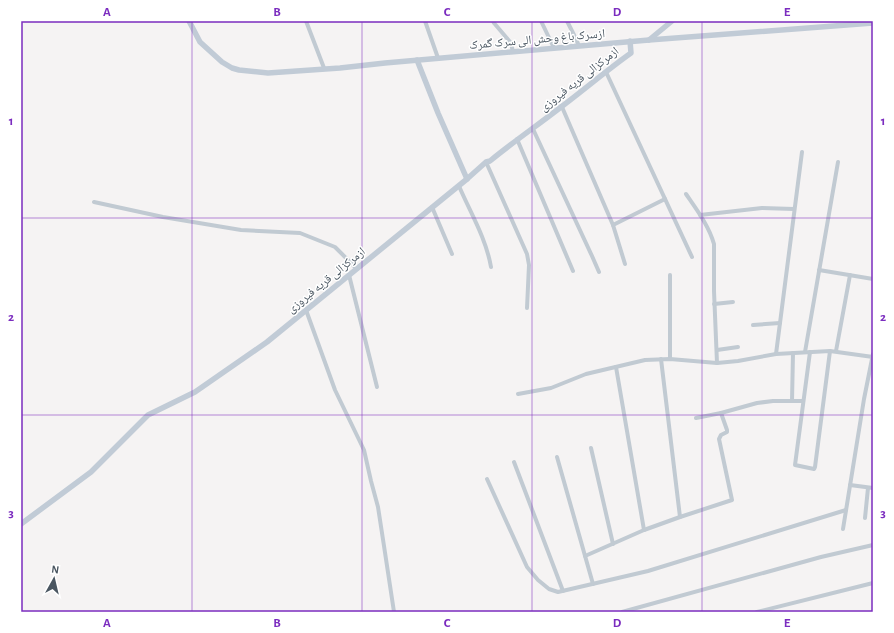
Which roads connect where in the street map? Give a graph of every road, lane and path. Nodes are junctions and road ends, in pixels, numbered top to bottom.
1 (189, 21) edge
2 (306, 21) edge
3 (425, 21) edge
4 (493, 21) edge
5 (541, 21) edge
6 (567, 21) edge
7 (672, 21) edge
8 (870, 22) edge
9 (649, 40) junction
10 (630, 42) junction
11 (579, 46) junction
12 (554, 48) junction
13 (513, 52) junction
14 (438, 58) junction
15 (418, 60) junction
16 (324, 68) junction
17 (606, 72) junction
18 (562, 107) junction
19 (533, 129) junction
20 (517, 139) junction
21 (802, 152) dead end
22 (486, 162) junction
23 (838, 162) dead end
24 (467, 179) junction
25 (458, 186) junction
26 (686, 194) dead end
27 (665, 199) junction
28 (94, 202) dead end
29 (432, 207) junction
30 (794, 208) junction
31 (700, 215) junction
32 (613, 225) junction
33 (452, 254) dead end
34 (692, 256) dead end
35 (625, 264) dead end
36 (491, 267) dead end
37 (357, 269) junction
38 (819, 270) junction
39 (573, 271) dead end
40 (599, 272) dead end
41 (349, 275) junction
42 (670, 275) dead end
43 (850, 275) junction
44 (873, 279) edge
45 (733, 302) dead end
46 (714, 304) junction
47 (527, 308) dead end
48 (306, 310) junction
49 (780, 323) junction
50 (753, 325) dead end
51 (738, 347) dead end
52 (717, 350) junction
53 (830, 351) junction
54 (836, 351) junction
55 (807, 352) junction
56 (793, 353) junction
57 (776, 354) junction
58 (873, 356) edge
59 (670, 359) junction
60 (661, 360) junction
61 (717, 363) junction
62 (616, 367) junction
63 (378, 387) dead end
64 (518, 394) dead end
65 (792, 401) junction
66 (803, 402) junction
67 (722, 413) junction
68 (696, 418) dead end
69 (591, 448) dead end
70 (557, 457) dead end
71 (514, 462) dead end
72 (487, 479) dead end
73 (850, 485) junction
74 (868, 488) junction
75 (873, 488) edge
76 (846, 510) junction
77 (680, 517) junction
78 (865, 518) dead end
79 (21, 524) edge
80 (843, 529) dead end
81 (644, 530) junction
82 (613, 544) junction
83 (873, 546) edge
84 (585, 556) junction
85 (873, 583) edge
86 (593, 584) junction
87 (563, 591) junction
88 (394, 612) edge
89 (622, 612) edge
90 (757, 612) edge

1 - 16 main road, ازسرک باغ وحش الی سرک گمرک
2 - 16 street
3 - 14 street
4 - 13 street
5 - 12 street
6 - 11 street
7 - 9 main road
8 - 9 main road, ازسرک باغ وحش الی سرک گمرک
9 - 10 main road, ازسرک باغ وحش الی سرک گمرک
10 - 11 main road, ازسرک باغ وحش الی سرک گمرک
10 - 17 main road, ازمرکزالی قریه فیروزی
11 - 12 main road, ازسرک باغ وحش الی سرک گمرک
12 - 13 main road, ازسرک باغ وحش الی سرک گمرک
13 - 14 main road, ازسرک باغ وحش الی سرک گمرک
14 - 15 main road, ازسرک باغ وحش الی سرک گمرک
15 - 16 main road, ازسرک باغ وحش الی سرک گمرک
15 - 24 main road
17 - 18 main road, ازمرکزالی قریه فیروزی
17 - 27 street
18 - 19 main road, ازمرکزالی قریه فیروزی
18 - 32 street
19 - 20 main road, ازمرکزالی قریه فیروزی
19 - 40 street
20 - 22 main road, ازمرکزالی قریه فیروزی
20 - 39 street
21 - 30 street
22 - 24 main road, ازمرکزالی قریه فیروزی
22 - 47 street
23 - 38 street
24 - 25 main road, ازمرکزالی قریه فیروزی
25 - 29 main road, ازمرکزالی قریه فیروزی
25 - 36 street
26 - 31 street
27 - 32 street
27 - 34 street
28 - 37 street
29 - 33 street
29 - 37 main road, ازمرکزالی قریه فیروزی
30 - 31 street
30 - 49 street
31 - 46 street
32 - 35 street
37 - 41 main road, ازمرکزالی قریه فیروزی
38 - 43 street
38 - 55 street
41 - 48 main road, ازمرکزالی قریه فیروزی
41 - 63 street
42 - 59 street
43 - 44 street
43 - 54 street
45 - 46 street
46 - 52 street
48 - 79 main road, ازمرکزالی قریه فیروزی
48 - 88 street
49 - 50 street
49 - 57 street
51 - 52 street
52 - 61 street
53 - 54 street
53 - 55 street
53 - 66 street
54 - 58 street
55 - 56 street
55 - 66 street
56 - 57 street
56 - 65 street
57 - 61 street
58 - 73 street
59 - 60 street
59 - 61 street
60 - 62 street
60 - 77 street
62 - 64 street
62 - 81 street
65 - 66 street
65 - 67 street
67 - 68 street
67 - 77 street
69 - 82 street
70 - 84 street
71 - 87 street
72 - 87 street
73 - 74 street
73 - 76 street
74 - 75 street
74 - 78 street
76 - 80 street
76 - 86 street
77 - 81 street
81 - 82 street
82 - 84 street
83 - 89 street
84 - 86 street
85 - 90 street
86 - 87 street

